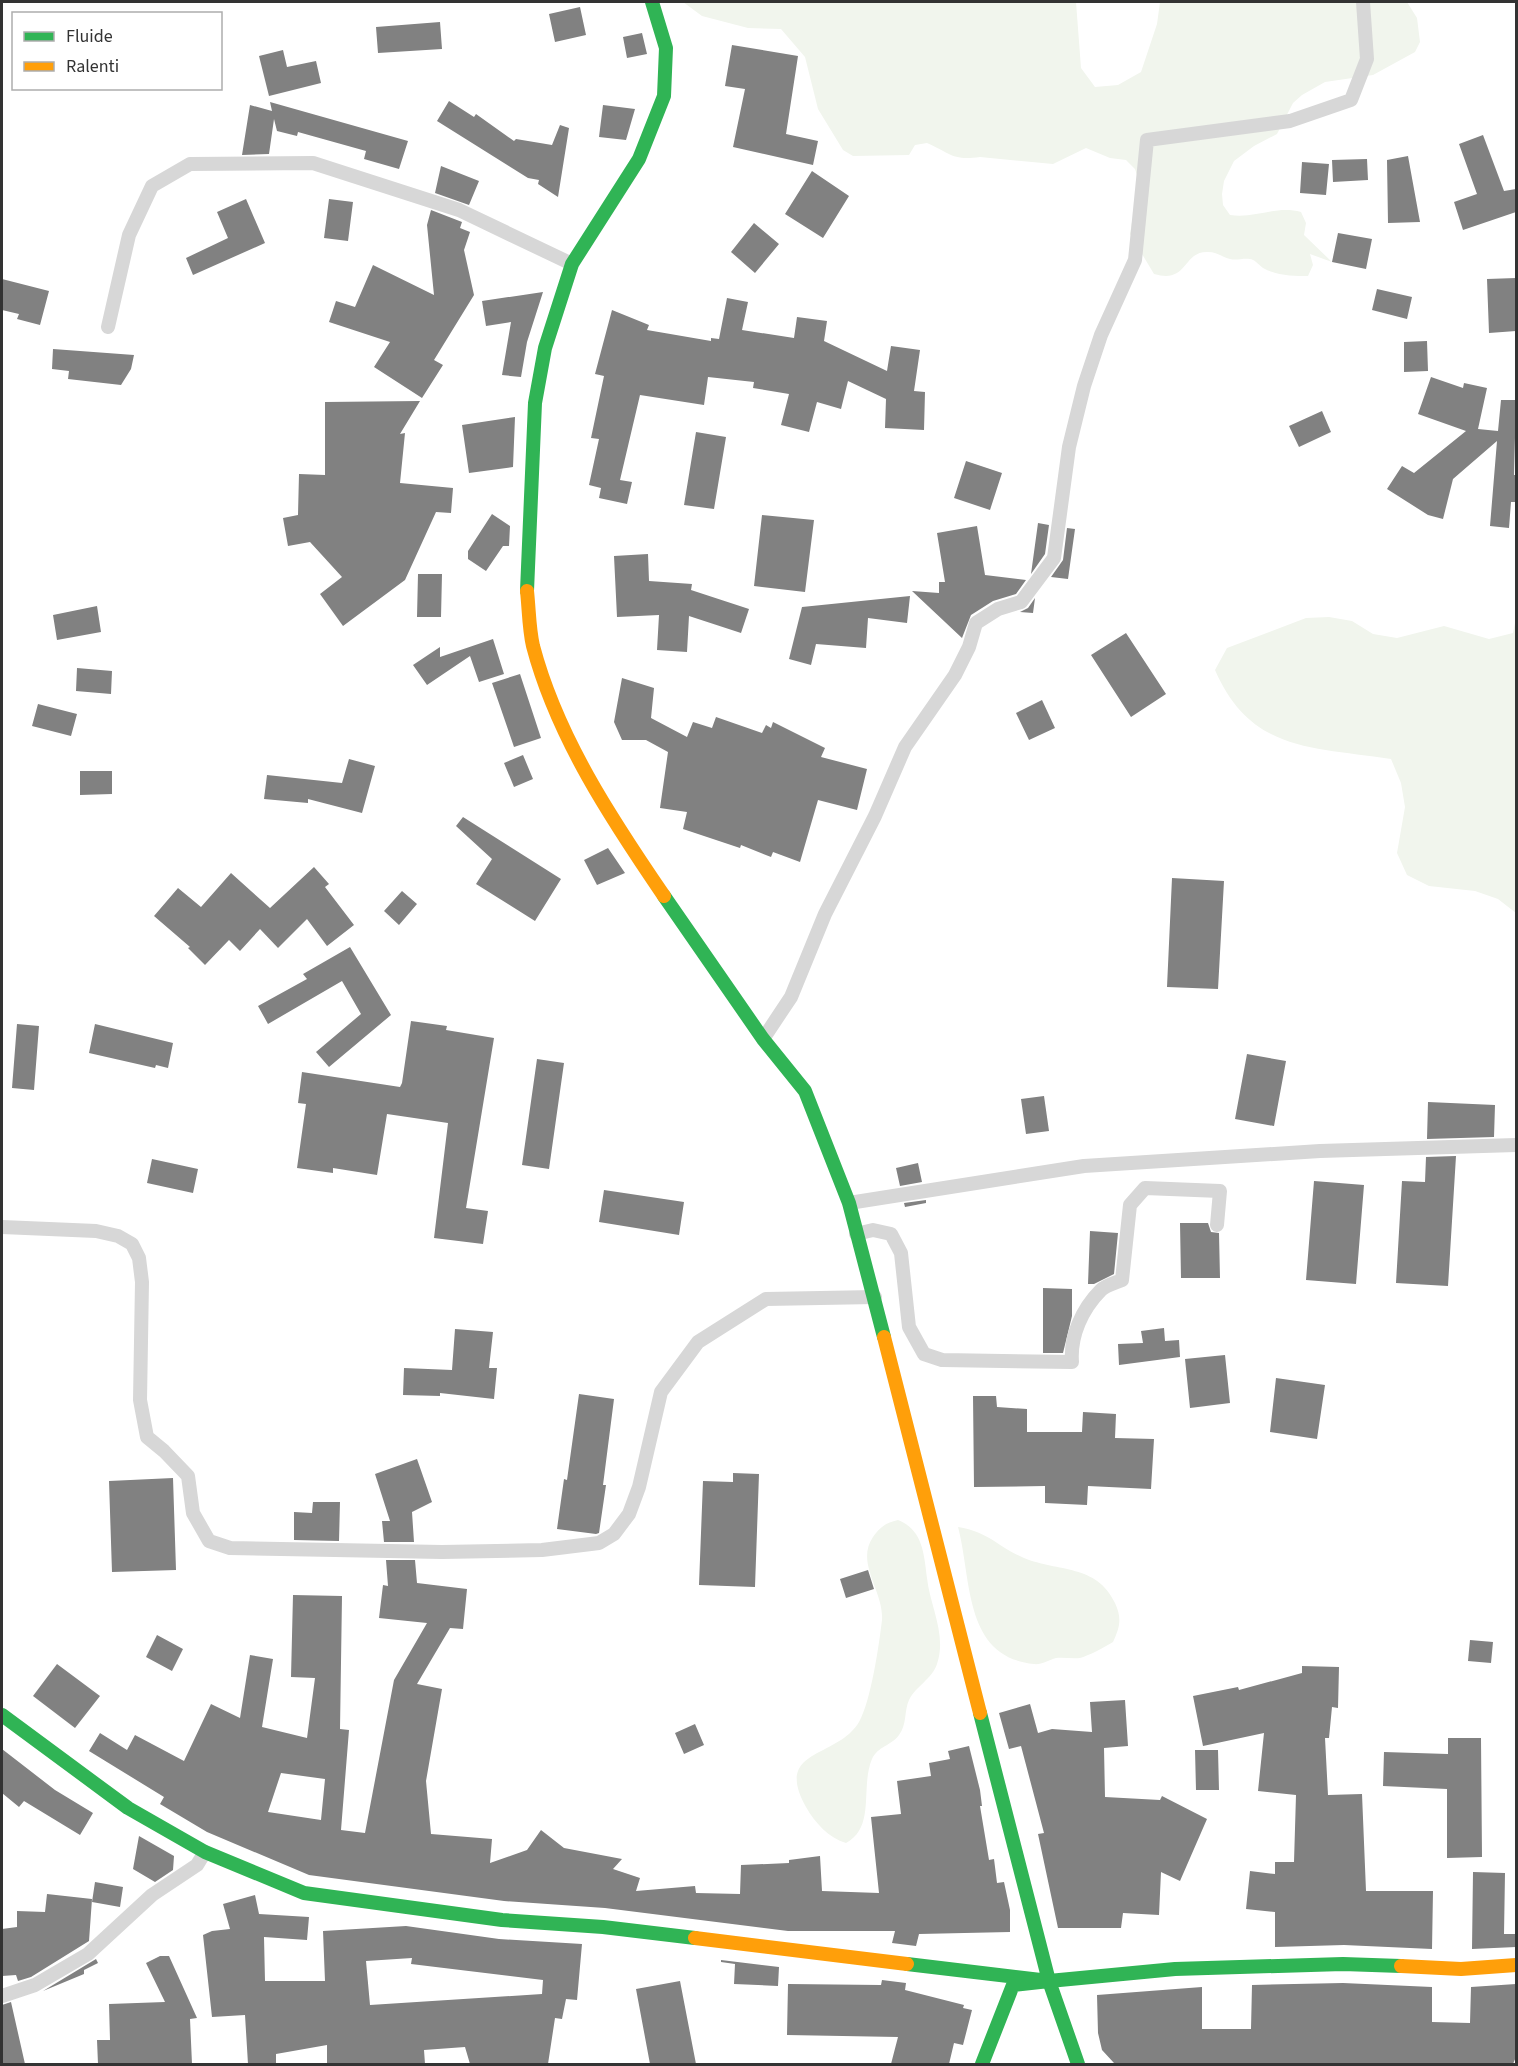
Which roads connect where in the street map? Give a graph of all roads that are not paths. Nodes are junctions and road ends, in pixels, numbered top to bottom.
1 (652, 2) edge
2 (1363, 2) edge
3 (572, 264) junction
4 (108, 327) dead end
5 (763, 1039) junction
6 (1516, 1145) edge
7 (849, 1203) junction
8 (1217, 1226) dead end
9 (2, 1227) edge
10 (856, 1234) junction
11 (875, 1298) junction
12 (2, 1715) edge
13 (205, 1852) junction
14 (1516, 1965) edge
15 (1049, 1981) junction
16 (2, 1996) edge
17 (982, 2064) edge
18 (1078, 2064) edge

1 - 3 main road
2 - 5 lane
3 - 4 lane
3 - 5 main road
5 - 7 main road
6 - 7 lane
7 - 10 main road
8 - 10 lane
9 - 11 lane
10 - 11 main road
11 - 15 main road
12 - 13 main road
13 - 15 main road
13 - 16 lane
14 - 15 main road
15 - 17 main road
15 - 18 main road

